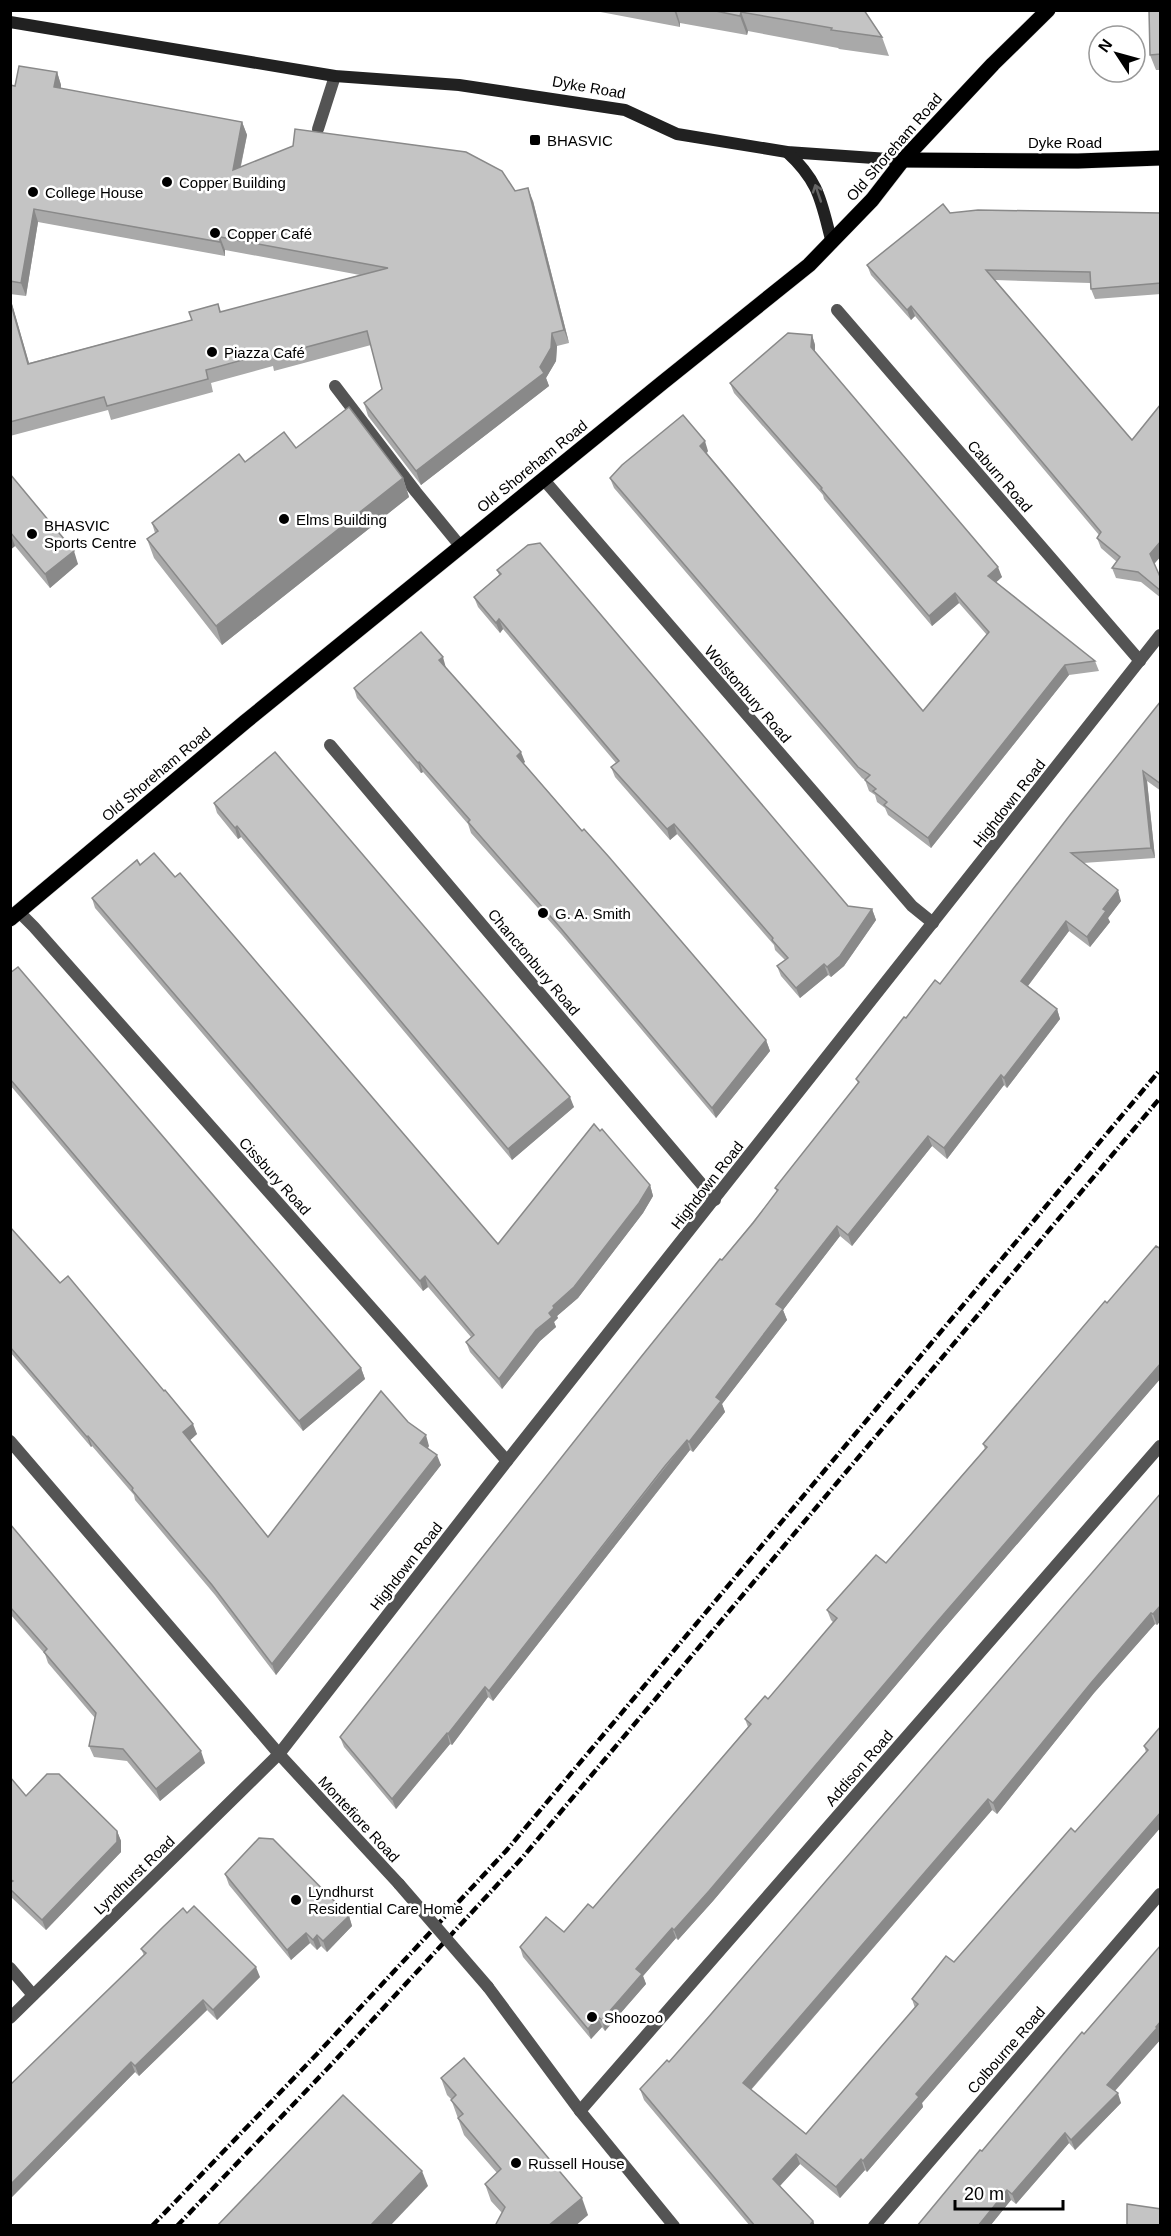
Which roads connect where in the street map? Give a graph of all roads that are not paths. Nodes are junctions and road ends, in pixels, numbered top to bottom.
1 (1048, 10) edge
2 (10, 22) edge
3 (335, 76) junction
4 (318, 129) dead end
5 (787, 152) junction
6 (1161, 158) edge
7 (903, 160) junction
8 (832, 243) junction
9 (837, 310) dead end
10 (335, 386) dead end
11 (544, 480) junction
12 (461, 547) junction
13 (1161, 635) edge
14 (1140, 661) junction
15 (330, 745) dead end
16 (13, 912) edge
17 (933, 923) junction
18 (715, 1200) junction
19 (10, 1441) edge
20 (1161, 1446) edge
21 (507, 1461) junction
22 (279, 1754) junction
23 (1161, 1894) edge
24 (10, 1968) edge
25 (33, 1995) junction
26 (10, 2018) edge
27 (580, 2111) junction
28 (674, 2226) edge
29 (874, 2226) edge

1 - 7 main road, Old Shoreham Road
2 - 3 street, Dyke Road
3 - 4 street
3 - 5 street, Dyke Road
5 - 7 street, Dyke Road
8 -> 5 street
6 - 7 main road, Dyke Road
7 - 8 main road, Old Shoreham Road
8 - 11 main road, Old Shoreham Road
9 - 14 street, Caburn Road
10 - 12 street
11 - 12 main road, Old Shoreham Road
11 - 17 street, Wolstonbury Road
12 - 16 main road, Old Shoreham Road
13 - 14 street, Highdown Road
14 - 17 street, Highdown Road
15 - 18 street, Chanctonbury Road
16 - 21 street, Cissbury Road
17 - 18 street, Highdown Road
18 - 21 street, Highdown Road
19 - 22 street, Montefiore Road
20 - 27 street, Addison Road
21 - 22 street, Highdown Road
22 - 25 street, Lyndhurst Road
22 - 27 street, Montefiore Road, bridge
23 - 29 street, Colbourne Road
24 - 25 street
25 - 26 street, Lyndhurst Road
27 - 28 street, Montefiore Road

